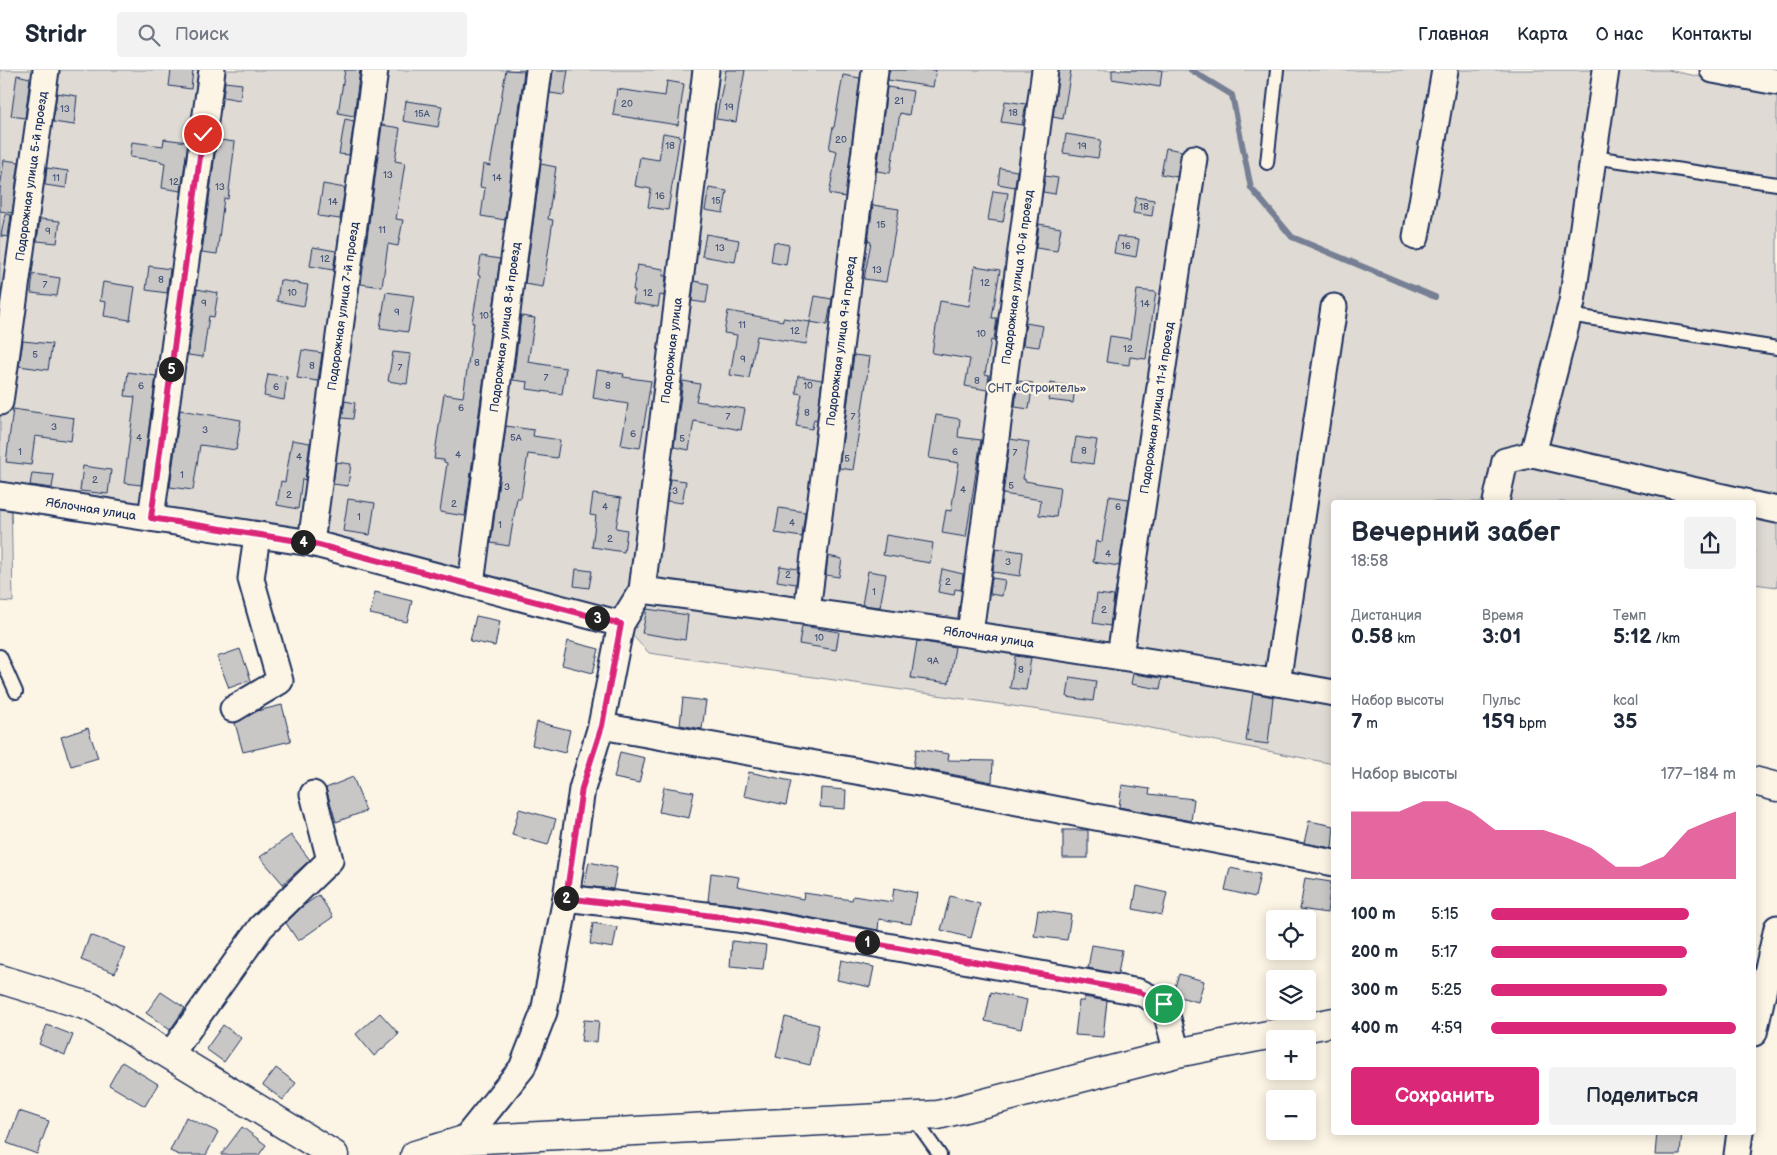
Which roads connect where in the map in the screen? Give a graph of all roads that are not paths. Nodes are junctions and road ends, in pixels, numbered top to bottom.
1 (46, 70) edge
2 (212, 70) edge
3 (375, 70) edge
4 (539, 70) edge
5 (706, 70) edge
6 (875, 70) edge
7 (1045, 70) edge
8 (1277, 70) edge
9 (1444, 70) edge
10 (1606, 70) edge
11 (1713, 70) edge
12 (1777, 82) edge
13 (1593, 157) junction
14 (1194, 158) dead end
15 (1267, 163) dead end
16 (1777, 184) edge
17 (1416, 237) dead end
18 (1334, 307) dead end
19 (1568, 315) junction
20 (1777, 348) edge
21 (0, 402) edge
22 (1533, 454) junction
23 (0, 495) edge
24 (1496, 500) edge
25 (1736, 500) edge
26 (1756, 505) edge
27 (1777, 510) edge
28 (151, 518) junction
29 (257, 535) junction
30 (311, 543) junction
31 (471, 584) junction
32 (642, 590) junction
33 (807, 611) junction
34 (621, 624) junction
35 (970, 634) junction
36 (0, 656) edge
37 (1120, 656) junction
38 (1277, 683) junction
39 (16, 692) dead end
40 (1331, 692) edge
41 (233, 709) dead end
42 (602, 726) junction
43 (1756, 782) edge
44 (1777, 787) edge
45 (313, 794) dead end
46 (1331, 862) edge
47 (566, 898) junction
48 (1777, 928) edge
49 (0, 979) edge
50 (1331, 1023) edge
51 (1756, 1024) edge
52 (1177, 1054) junction
53 (170, 1055) junction
54 (912, 1116) junction
55 (1740, 1135) edge
56 (464, 1140) junction
57 (334, 1155) edge
58 (415, 1155) edge
59 (940, 1155) edge
60 (1737, 1155) edge

1 - 21 street, Подорожная улица 5-й проезд
2 - 28 street
3 - 30 street, Подорожная улица 7-й проезд
4 - 31 street, Подорожная улица 8-й проезд
5 - 32 street, Подорожная улица
6 - 33 street, Подорожная улица 9-й проезд
7 - 35 street, Подорожная улица 10-й проезд
8 - 15 lane
9 - 17 street
10 - 13 street
11 - 12 street
13 - 16 lane
13 - 19 street
14 - 37 street, Подорожная улица 11-й проезд
18 - 38 street
19 - 20 lane
19 - 22 street
22 - 24 street
22 - 25 street
23 - 28 street, Яблочная улица
26 - 27 street
28 - 29 street, Яблочная улица
29 - 30 street, Яблочная улица
29 - 41 street
30 - 31 street, Яблочная улица
31 - 34 street, Яблочная улица
32 - 33 street, Яблочная улица
32 - 34 street, Подорожная улица
33 - 35 street, Яблочная улица
34 - 42 street
35 - 37 street, Яблочная улица
36 - 39 lane
37 - 38 street, Яблочная улица
38 - 40 street, Яблочная улица
42 - 46 street
42 - 47 street
43 - 44 street
45 - 53 street
47 - 52 street
47 - 56 street
48 - 51 street
49 - 53 street
50 - 52 street
52 - 54 street
53 - 57 street
54 - 56 street
54 - 59 lane
55 - 60 street
56 - 58 street

